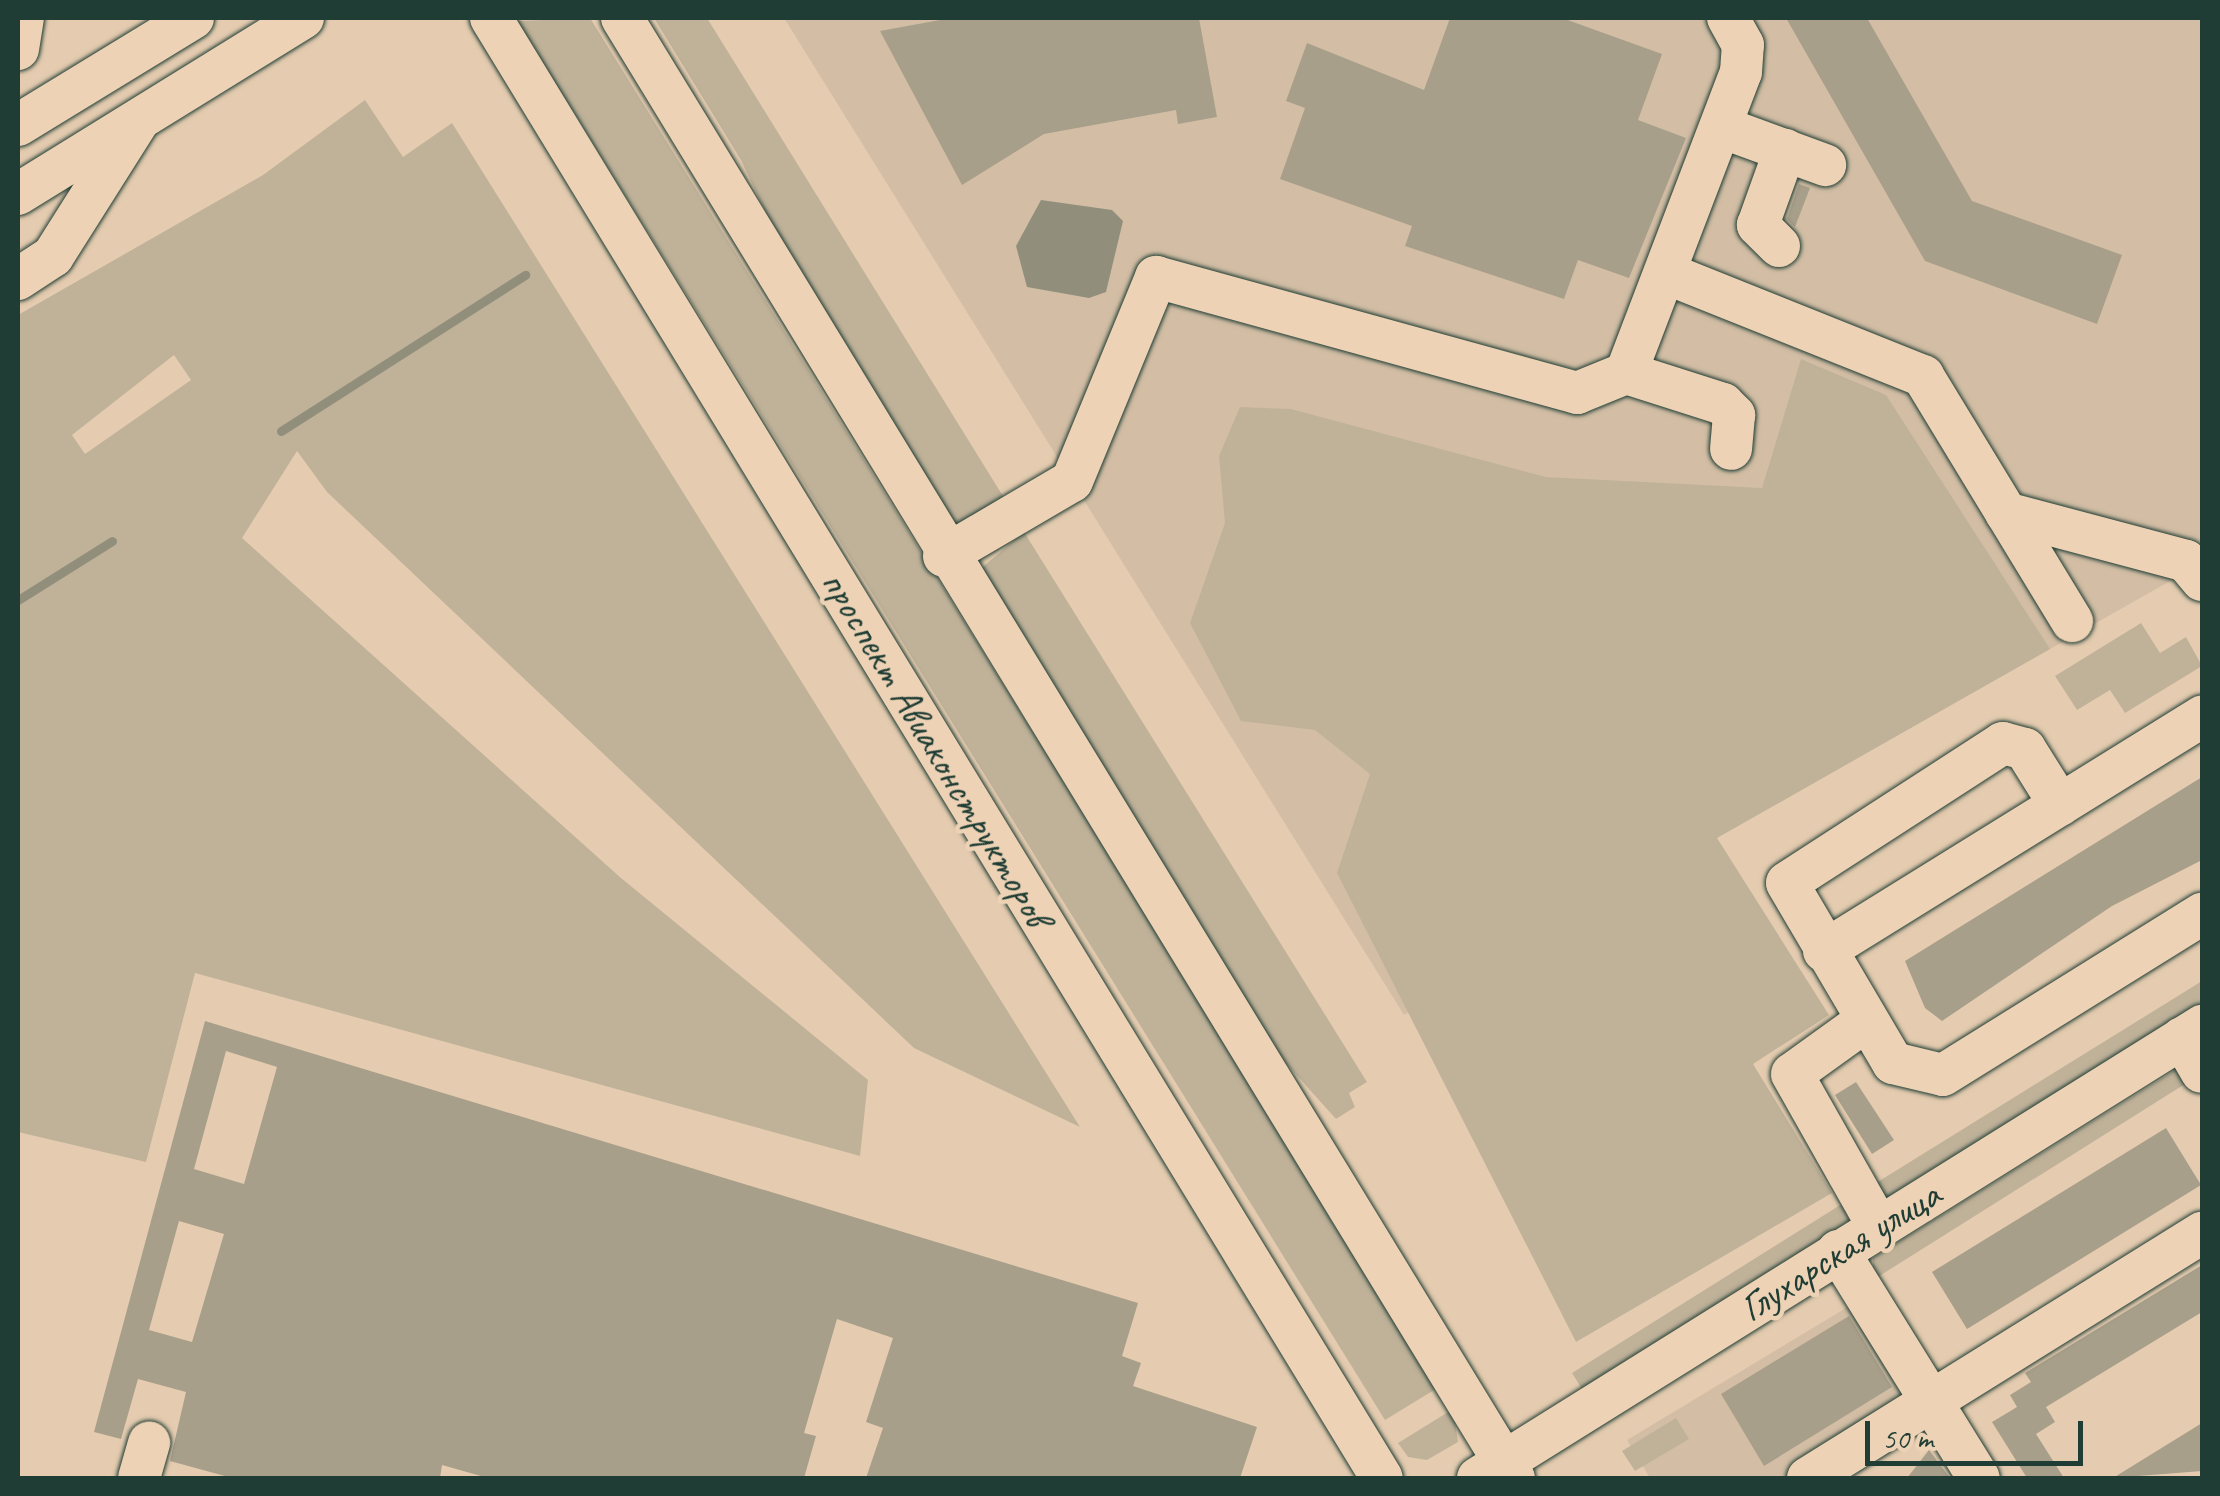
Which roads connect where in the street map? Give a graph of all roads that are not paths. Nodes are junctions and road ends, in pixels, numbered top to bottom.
1 (23, 18) edge
2 (193, 18) edge
3 (303, 18) edge
4 (490, 18) edge
5 (622, 18) edge
6 (1728, 18) edge
7 (18, 49) edge
8 (140, 118) junction
9 (18, 125) edge
10 (1721, 127) junction
11 (1784, 150) junction
12 (1826, 165) dead end
13 (18, 194) edge
14 (1779, 246) dead end
15 (1668, 274) junction
16 (18, 278) edge
17 (1626, 372) junction
18 (1731, 449) dead end
19 (2006, 513) junction
20 (944, 556) junction
21 (2202, 580) edge
22 (2072, 621) dead end
23 (2202, 717) edge
24 (2060, 805) junction
25 (2202, 914) edge
26 (1824, 951) junction
27 (1866, 1020) junction
28 (2196, 1046) edge
29 (1878, 1226) junction
30 (2202, 1233) edge
31 (1838, 1251) junction
32 (1931, 1401) junction
33 (1499, 1473) edge
34 (1382, 1478) edge
35 (1808, 1478) edge
36 (1979, 1478) edge

1 - 7 street
2 - 9 street
3 - 8 street
4 - 34 street, проспект Авиаконструкторов
5 - 20 street
6 - 10 street
8 - 13 street
8 - 16 street
10 - 11 street
10 - 15 street
11 - 12 street
11 - 14 street
15 - 17 street
15 - 19 street
17 - 18 street
17 - 20 street
19 - 21 street
19 - 22 street
20 - 33 street
23 - 24 street
24 - 26 street
24 - 26 street
25 - 27 street
26 - 27 street
27 - 29 street
28 - 29 street, Глухарская улица
29 - 31 street, Глухарская улица
30 - 32 street
31 - 32 street
31 - 33 street, Глухарская улица
32 - 35 street
32 - 36 street

